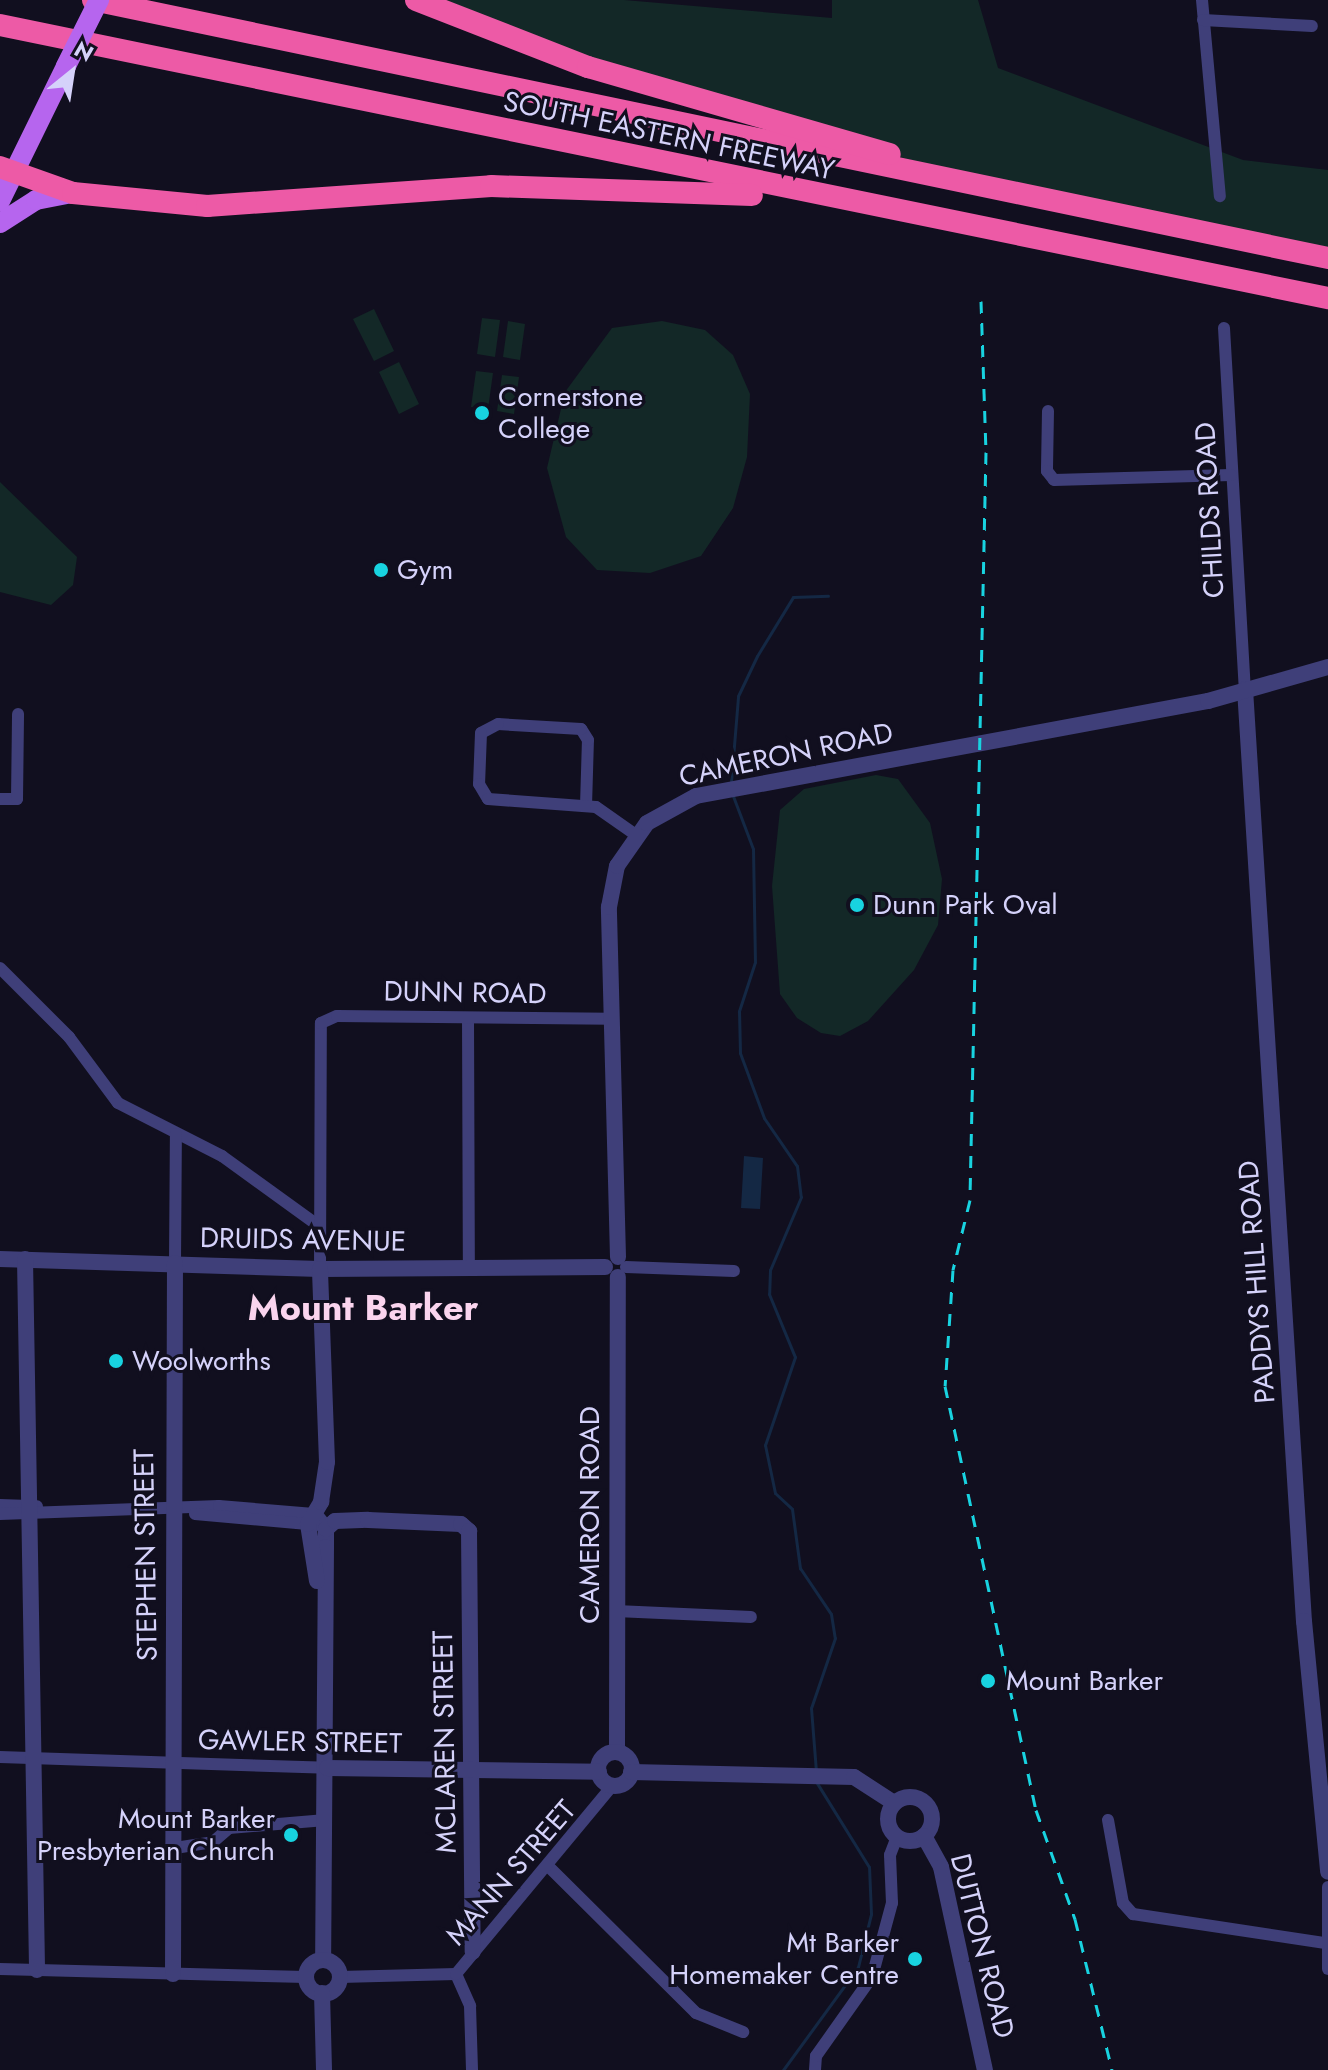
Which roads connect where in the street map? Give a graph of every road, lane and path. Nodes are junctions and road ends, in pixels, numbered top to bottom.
1 (96, 0) edge
2 (416, 0) edge
3 (1202, 0) edge
4 (1203, 20) junction
5 (0, 25) edge
6 (1312, 26) dead end
7 (6, 169) edge
8 (73, 193) junction
9 (1220, 196) dead end
10 (829, 199) junction
11 (1045, 200) junction
12 (0, 201) edge
13 (0, 223) edge
14 (1328, 258) edge
15 (1328, 298) edge
16 (1224, 328) dead end
17 (1048, 411) dead end
18 (1231, 475) junction
19 (1328, 667) edge
20 (1245, 689) junction
21 (18, 714) dead end
22 (0, 799) edge
23 (586, 806) junction
24 (636, 835) junction
25 (0, 968) edge
26 (468, 1018) junction
27 (610, 1019) junction
28 (176, 1134) junction
29 (320, 1227) junction
30 (0, 1259) edge
31 (25, 1259) junction
32 (175, 1263) junction
33 (617, 1267) junction
34 (320, 1269) junction
35 (469, 1269) junction
36 (734, 1271) dead end
37 (0, 1505) edge
38 (32, 1510) junction
39 (170, 1512) junction
40 (0, 1514) edge
41 (311, 1519) junction
42 (326, 1529) junction
43 (616, 1611) junction
44 (751, 1617) dead end
45 (326, 1658) junction
46 (617, 1752) junction
47 (0, 1757) edge
48 (34, 1757) junction
49 (174, 1766) junction
50 (327, 1768) junction
51 (472, 1771) junction
52 (599, 1772) junction
53 (631, 1772) junction
54 (613, 1785) junction
55 (894, 1803) junction
56 (326, 1820) junction
57 (1109, 1829) dead end
58 (924, 1836) junction
59 (897, 1837) junction
60 (175, 1848) junction
61 (548, 1866) junction
62 (1328, 1872) edge
63 (1328, 1887) edge
64 (1324, 1943) junction
65 (473, 1952) junction
66 (323, 1960) junction
67 (0, 1969) edge
68 (1328, 1969) edge
69 (37, 1970) junction
70 (173, 1974) junction
71 (456, 1974) junction
72 (306, 1977) junction
73 (340, 1977) junction
74 (322, 1993) junction
75 (743, 2032) dead end
76 (324, 2070) edge
77 (472, 2070) edge
78 (815, 2070) edge
79 (985, 2070) edge

1 - 7 main road, bridge
1 - 11 highway, SOUTH EASTERN FREEWAY
2 - 11 highway
3 - 4 street
4 - 6 street
4 - 9 street
5 - 10 highway, SOUTH EASTERN FREEWAY
7 - 8 highway
7 - 12 main road
8 - 10 highway
8 - 13 main road
10 - 15 highway, SOUTH EASTERN FREEWAY
11 - 14 highway, SOUTH EASTERN FREEWAY
16 - 18 street, CHILDS ROAD
17 - 18 street
18 - 20 street, CHILDS ROAD
19 - 20 street, CAMERON ROAD
20 - 24 street, CAMERON ROAD
20 - 62 street, PADDYS HILL ROAD
21 - 22 street
23 - 23 street
23 - 24 street
24 - 27 street, CAMERON ROAD
25 - 28 street
26 - 27 street, DUNN ROAD
26 - 29 street, DUNN ROAD
26 - 35 street
27 - 33 street, CAMERON ROAD
28 - 29 street
28 - 32 street, STEPHEN STREET
29 - 34 street
30 - 31 street, DRUIDS AVENUE
31 - 32 street, DRUIDS AVENUE
31 - 38 street
32 - 34 street, DRUIDS AVENUE
32 - 39 street, STEPHEN STREET
33 - 35 street, DRUIDS AVENUE
33 - 36 street, DRUIDS AVENUE
33 - 43 street, CAMERON ROAD
34 - 35 street, DRUIDS AVENUE
34 - 41 street
37 - 38 street
38 - 39 street
38 - 40 street
38 - 48 street
39 - 41 street
39 - 49 street, STEPHEN STREET
41 - 42 street
41 - 45 street
42 - 45 street
42 - 51 street, MCLAREN STREET
43 - 44 street
43 - 46 street, CAMERON ROAD
45 - 50 street
46 - 52 street
46 - 53 street
47 - 48 street, GAWLER STREET
48 - 49 street, GAWLER STREET
48 - 69 street
49 - 50 street, GAWLER STREET
49 - 60 street, STEPHEN STREET
50 - 51 street, GAWLER STREET
50 - 56 street
51 - 52 street, GAWLER STREET
51 - 65 street, MCLAREN STREET
52 - 54 street
53 - 54 street
53 - 55 street
54 - 61 street, MANN STREET
55 - 58 street
55 - 59 street
56 - 60 street
56 - 66 street
57 - 64 street
58 - 59 street
58 - 79 street, DUTTON ROAD
59 - 78 street
60 - 70 street, STEPHEN STREET
61 - 65 street, MANN STREET
61 - 75 street
63 - 64 street
64 - 68 street
65 - 71 street, MANN STREET
66 - 72 street
66 - 73 street
67 - 69 street
69 - 70 street
70 - 72 street
71 - 73 street, MANN STREET
71 - 77 street
72 - 74 street
73 - 74 street
74 - 76 street

